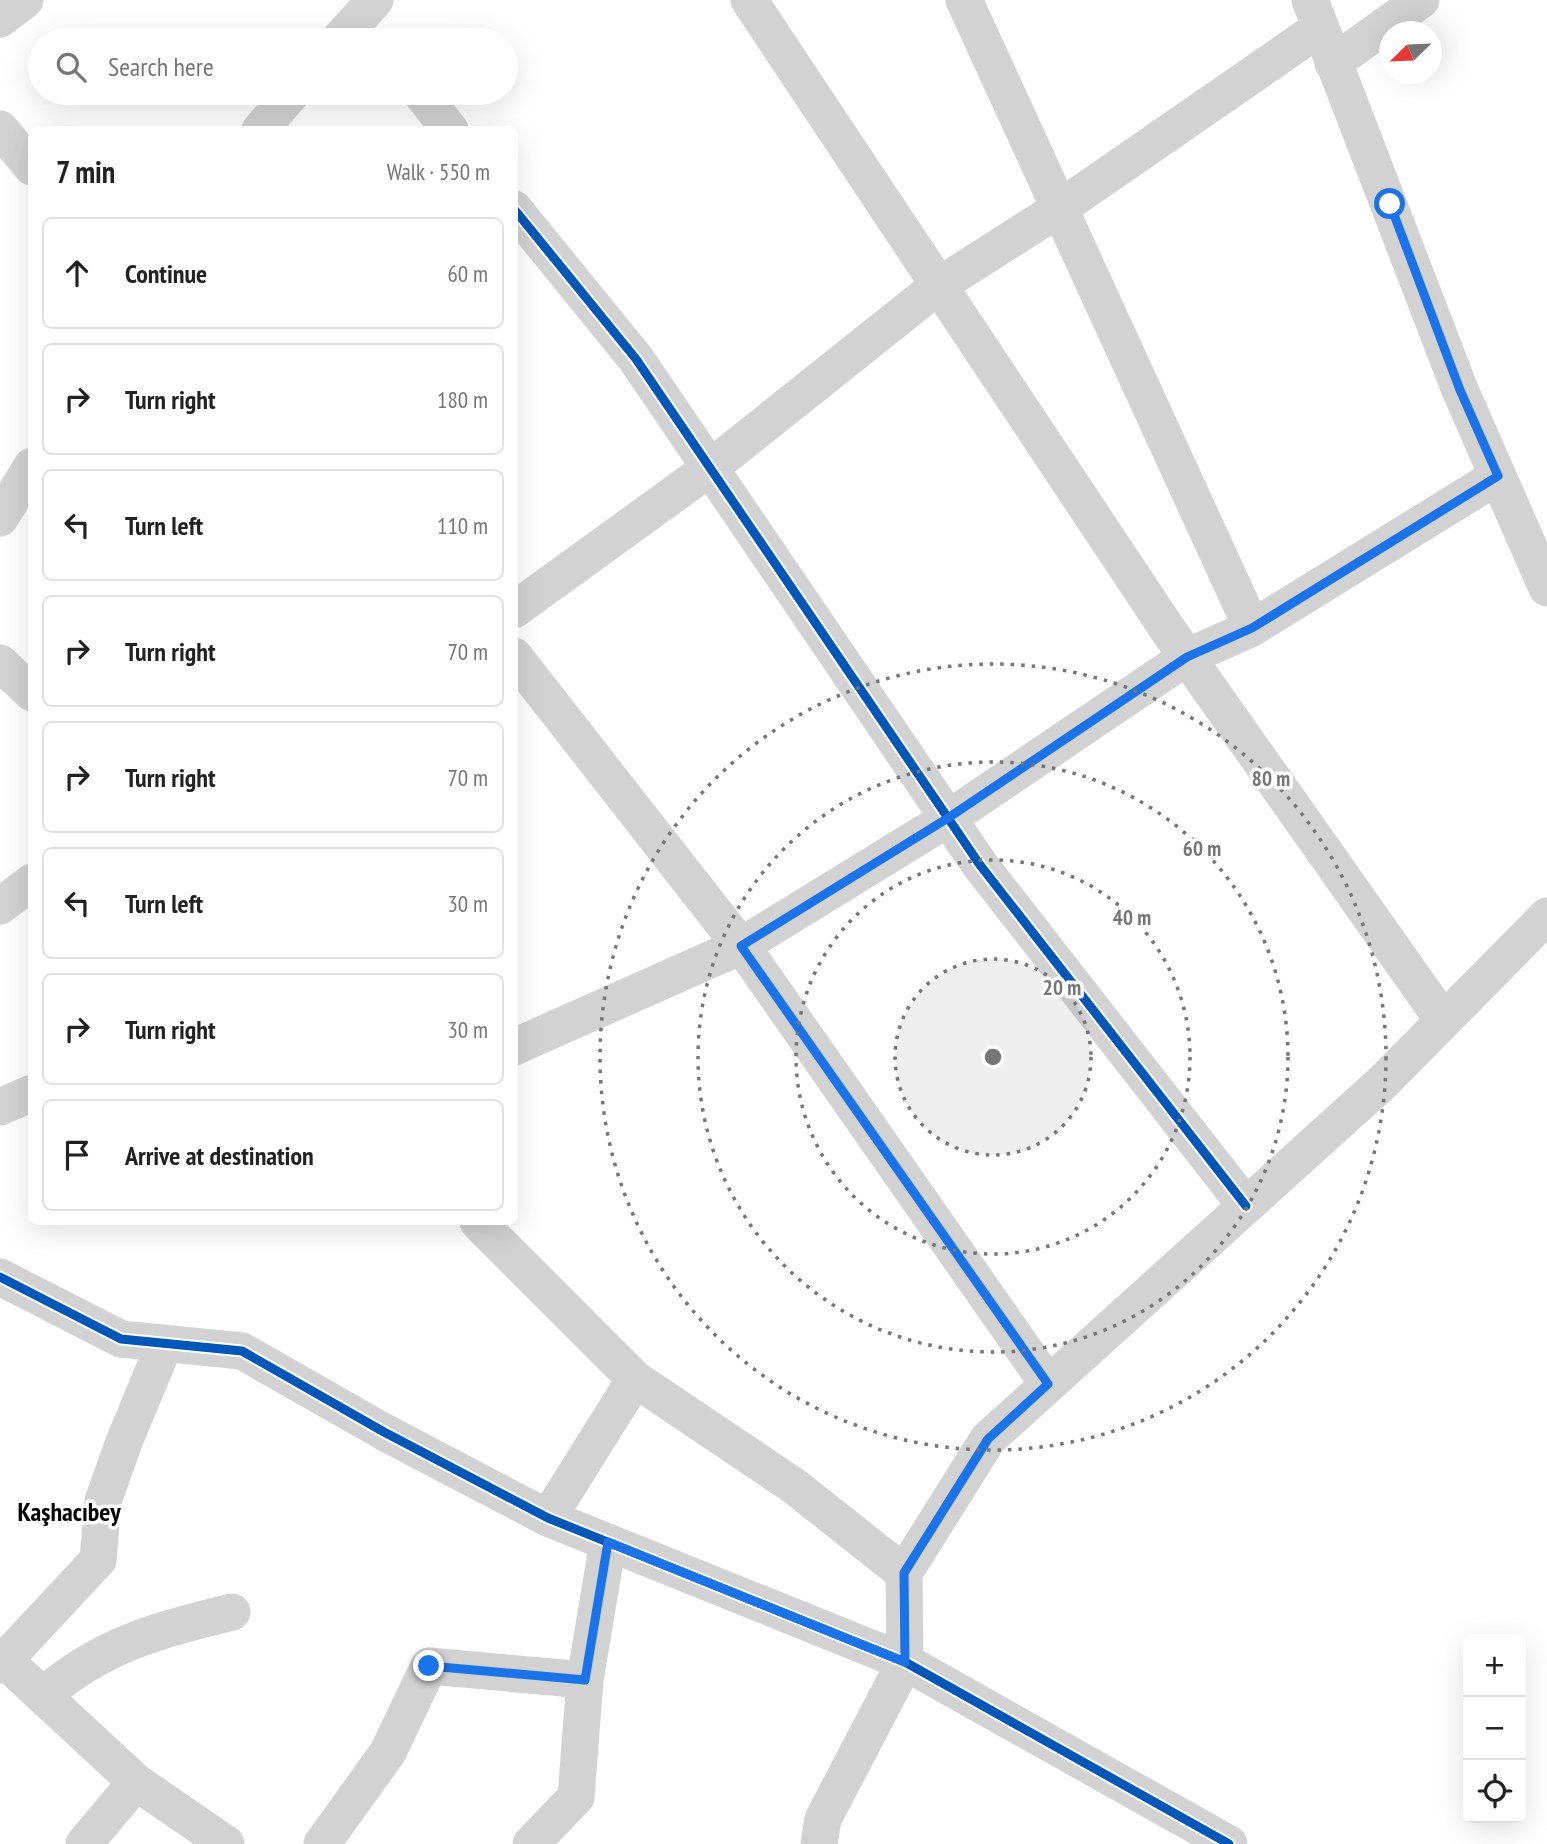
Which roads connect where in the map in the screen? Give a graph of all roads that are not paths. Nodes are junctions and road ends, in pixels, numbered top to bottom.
1 (25, 0) edge
2 (749, 0) edge
3 (964, 0) edge
4 (1421, 0) edge
5 (1315, 14) edge
6 (0, 19) edge
7 (1333, 63) junction
8 (282, 105) edge
9 (430, 105) edge
10 (263, 126) edge
11 (447, 126) edge
12 (0, 128) edge
13 (28, 162) edge
14 (1057, 209) junction
15 (518, 214) edge
16 (938, 286) junction
17 (710, 468) junction
18 (28, 472) edge
19 (1498, 476) junction
20 (0, 518) edge
21 (1547, 588) edge
22 (518, 607) edge
23 (1252, 628) junction
24 (1187, 657) junction
25 (518, 661) edge
26 (0, 663) edge
27 (28, 689) edge
28 (948, 818) junction
29 (28, 885) edge
30 (0, 906) edge
31 (1547, 916) edge
32 (741, 946) junction
33 (1443, 1020) junction
34 (518, 1045) edge
35 (28, 1095) edge
36 (0, 1107) edge
37 (1246, 1206) junction
38 (481, 1225) edge
39 (0, 1276) edge
40 (165, 1343) junction
41 (635, 1379) junction
42 (1048, 1384) junction
43 (548, 1518) junction
44 (608, 1542) junction
45 (904, 1573) junction
46 (232, 1612) dead end
47 (2, 1660) edge
48 (905, 1662) junction
49 (585, 1680) junction
50 (45, 1694) junction
51 (136, 1782) junction
52 (83, 1844) edge
53 (226, 1844) edge
54 (322, 1844) edge
55 (531, 1844) edge
56 (819, 1844) edge
57 (1229, 1844) edge

1 - 6 street
2 - 16 street
3 - 14 street
4 - 7 street
5 - 7 street
5 - 14 street
7 - 19 street
8 - 10 street
9 - 11 street
12 - 13 street
14 - 16 street
14 - 23 street
15 - 17 street
16 - 17 street
16 - 24 street
17 - 22 street
17 - 28 street
18 - 20 street
19 - 21 street
19 - 23 street
23 - 24 street
24 - 28 street
24 - 33 street
25 - 32 street
26 - 27 street
28 - 32 street
28 - 37 street
29 - 30 street
31 - 33 street
32 - 34 street
32 - 42 street
33 - 37 street
35 - 36 street
37 - 42 street
38 - 41 street
39 - 40 street
40 - 43 street
40 - 47 street
41 - 43 street
41 - 45 street
42 - 45 street
43 - 44 street
44 - 48 street
44 - 49 street
45 - 48 street
46 - 50 street
47 - 50 street
48 - 56 street
48 - 57 street
49 - 54 street
49 - 55 street
50 - 51 street
51 - 52 street
51 - 53 street

